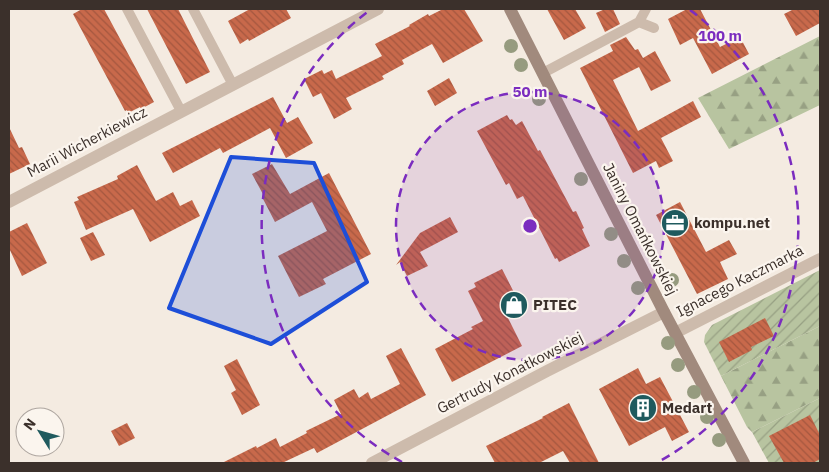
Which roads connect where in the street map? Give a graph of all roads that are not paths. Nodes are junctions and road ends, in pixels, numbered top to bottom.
1 (127, 9) edge
2 (193, 9) edge
3 (378, 9) edge
4 (510, 9) edge
5 (646, 9) edge
6 (639, 22) junction
7 (654, 28) dead end
8 (543, 73) junction
9 (233, 85) junction
10 (180, 112) junction
11 (9, 202) edge
12 (820, 259) edge
13 (664, 312) junction
14 (675, 332) junction
15 (372, 463) edge
16 (744, 463) edge

1 - 10 lane
2 - 9 lane
3 - 9 street, Marii Wicherkiewicz
4 - 8 street, Janiny Omańkowskiej
5 - 6 lane
6 - 7 lane
6 - 8 lane
8 - 13 street, Janiny Omańkowskiej
9 - 10 street, Marii Wicherkiewicz
10 - 11 street, Marii Wicherkiewicz
12 - 14 street, Ignacego Kaczmarka
13 - 14 street, Janiny Omańkowskiej
13 - 15 street, Gertrudy Konatkowskiej
14 - 16 street, Janiny Omańkowskiej

